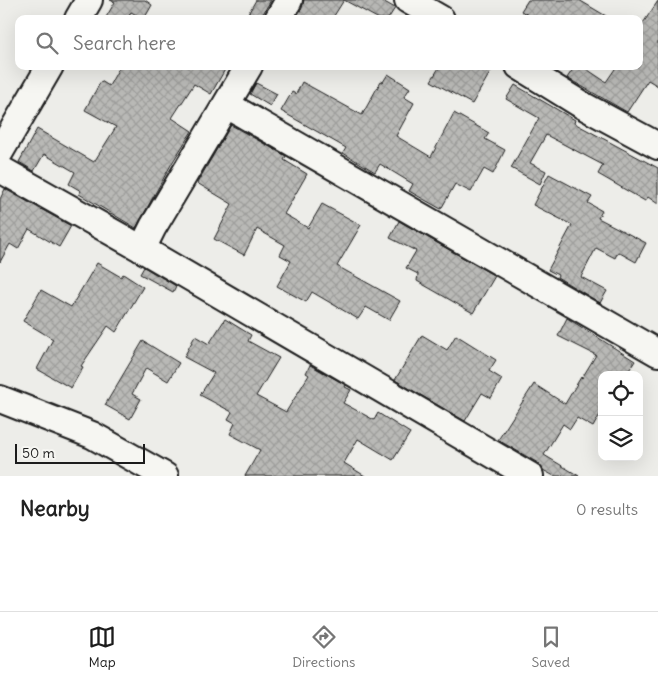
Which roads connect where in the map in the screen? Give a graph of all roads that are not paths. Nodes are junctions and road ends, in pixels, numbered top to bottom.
1 (89, 0) edge
2 (289, 0) edge
3 (408, 0) edge
4 (80, 15) edge
5 (280, 15) edge
6 (434, 15) edge
7 (48, 70) edge
8 (247, 70) edge
9 (525, 70) edge
10 (227, 105) junction
11 (658, 146) edge
12 (0, 152) edge
13 (0, 169) edge
14 (142, 249) junction
15 (658, 353) edge
16 (0, 399) edge
17 (165, 476) edge
18 (530, 476) edge

1 - 4 street
2 - 5 street
3 - 6 street
7 - 12 street
8 - 10 street
9 - 11 street
10 - 14 street
10 - 15 street
13 - 14 street
14 - 18 street
16 - 17 street

